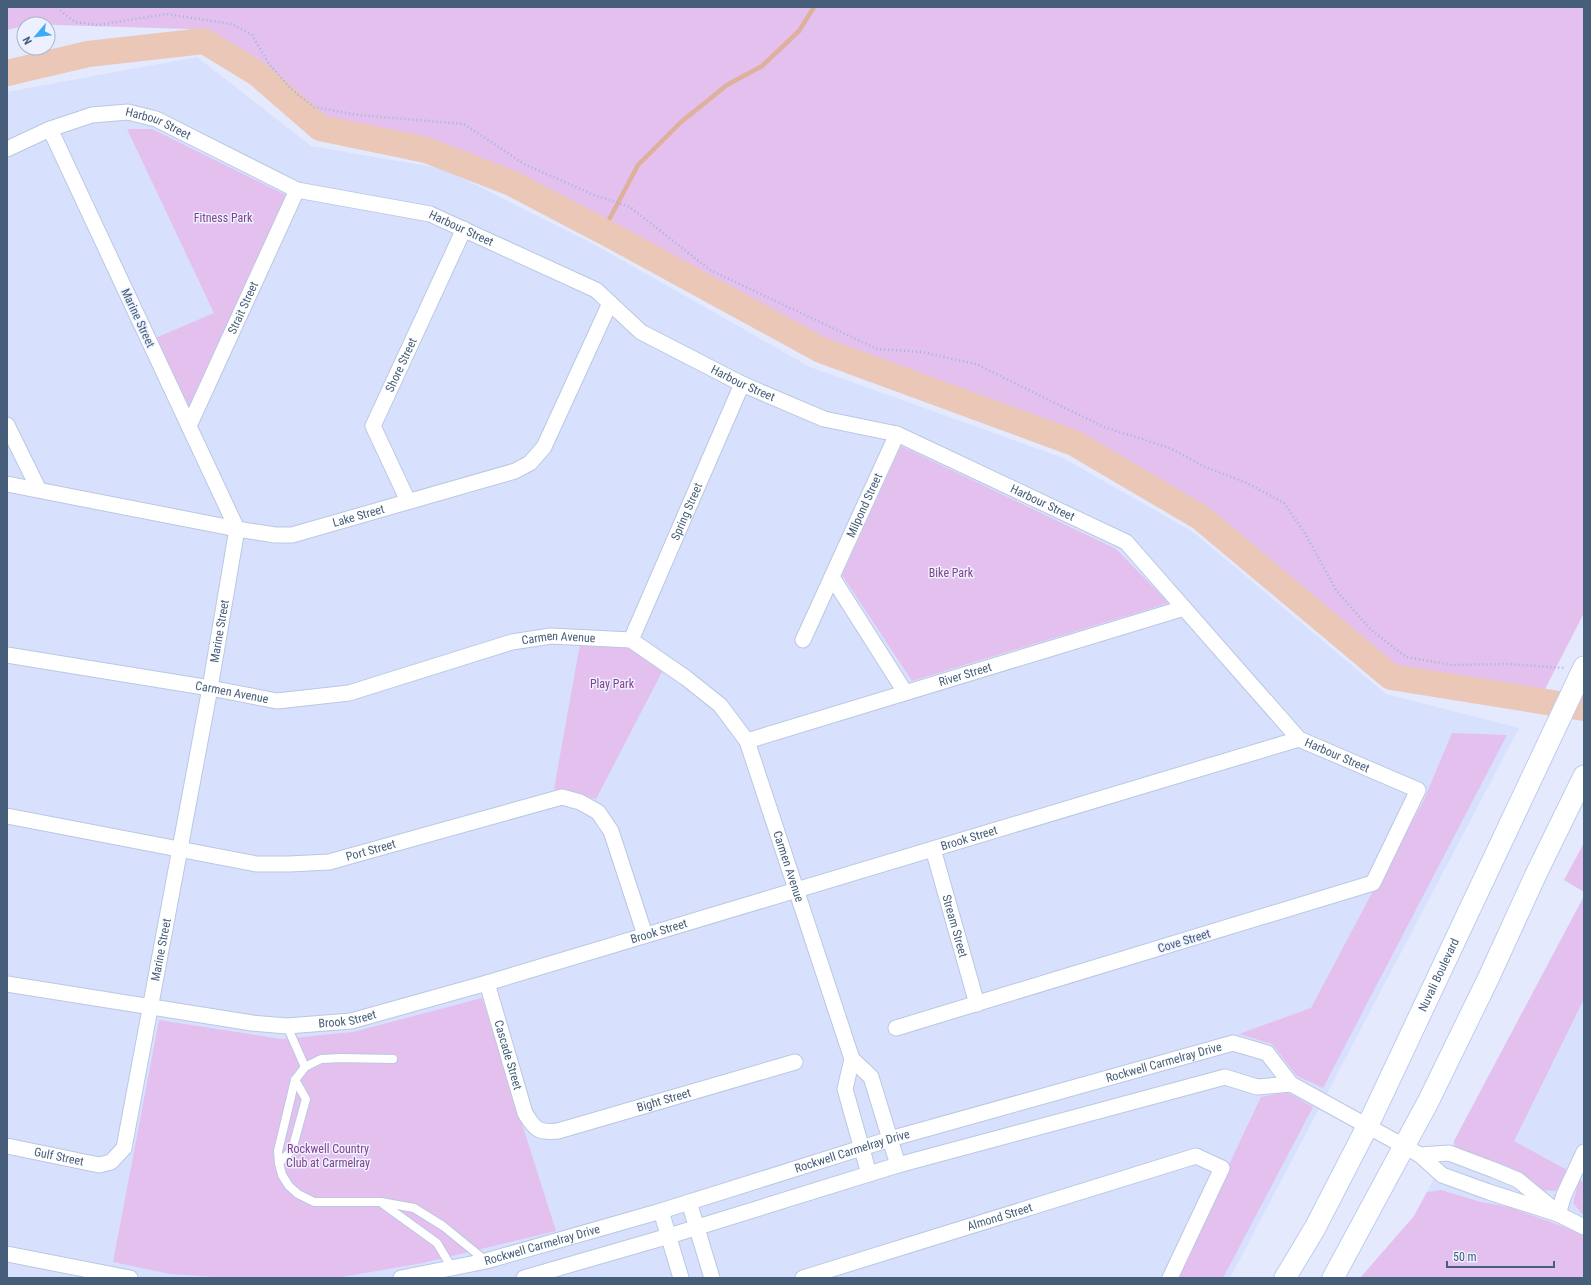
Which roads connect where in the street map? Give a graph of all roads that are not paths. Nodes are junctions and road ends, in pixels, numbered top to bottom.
1 (50, 130) junction
2 (7, 149) edge
3 (297, 190) junction
4 (464, 229) junction
5 (610, 303) junction
6 (742, 384) junction
7 (7, 426) edge
8 (189, 426) junction
9 (897, 434) junction
10 (7, 484) edge
11 (39, 490) junction
12 (408, 501) junction
13 (237, 529) junction
14 (832, 577) junction
15 (1184, 608) junction
16 (631, 640) junction
17 (803, 640) dead end
18 (7, 655) edge
19 (1582, 672) edge
20 (210, 688) junction
21 (905, 692) junction
22 (1299, 739) junction
23 (746, 741) junction
24 (1584, 776) edge
25 (1418, 790) joint
26 (7, 816) edge
27 (180, 849) junction
28 (932, 849) junction
29 (797, 890) junction
30 (645, 936) junction
31 (487, 983) junction
32 (7, 984) edge
33 (977, 1004) junction
34 (150, 1007) junction
35 (288, 1026) junction
36 (896, 1028) dead end
37 (393, 1059) dead end
38 (852, 1060) junction
39 (795, 1062) dead end
40 (305, 1067) junction
41 (295, 1080) junction
42 (1291, 1084) junction
43 (1368, 1125) junction
44 (533, 1126) joint
45 (890, 1140) junction
46 (7, 1146) edge
47 (862, 1148) junction
48 (1412, 1151) junction
49 (1584, 1152) edge
50 (111, 1162) joint
51 (279, 1163) junction
52 (898, 1165) junction
53 (869, 1174) junction
54 (381, 1202) junction
55 (689, 1202) junction
56 (661, 1210) junction
57 (1558, 1214) junction
58 (697, 1227) junction
59 (1584, 1227) edge
60 (669, 1236) junction
61 (7, 1254) edge
62 (486, 1260) junction
63 (452, 1268) junction
64 (130, 1278) edge
65 (400, 1278) edge
66 (524, 1278) edge
67 (682, 1278) edge
68 (712, 1278) edge
69 (803, 1278) edge
70 (1170, 1278) edge
71 (1285, 1278) edge
72 (1333, 1278) edge

1 - 2 street, Harbour Street
1 - 3 street, Harbour Street
1 - 8 street, Marine Street
3 - 4 street, Harbour Street
3 - 8 street, Strait Street
4 - 5 street, Harbour Street
4 - 12 street, Shore Street
5 - 6 street, Harbour Street
5 - 12 street, Lake Street
6 - 9 street, Harbour Street
6 - 16 street, Spring Street
7 - 11 street
8 - 13 street, Marine Street
9 - 14 street, Milpond Street
9 - 15 street, Harbour Street
10 - 11 street, Lake Street
11 - 13 street, Lake Street
12 - 13 street, Lake Street
13 - 20 street, Marine Street
14 - 17 street, Milpond Street
14 - 21 street
15 - 21 street, River Street
15 - 22 street, Harbour Street
16 - 20 street, Carmen Avenue
16 - 23 street, Carmen Avenue
18 - 20 street, Carmen Avenue
19 - 43 street, Nuvali Boulevard
20 - 27 street, Marine Street
21 - 23 street, River Street
22 - 25 street, Harbour Street
22 - 28 street, Brook Street
23 - 29 street, Carmen Avenue
24 - 48 street
25 - 33 street, Cove Street
26 - 27 street, Port Street
27 - 30 street, Port Street
27 - 34 street, Marine Street
28 - 29 street, Brook Street
28 - 33 street, Stream Street
29 - 30 street, Brook Street
29 - 38 street, Carmen Avenue
30 - 31 street, Brook Street
31 - 35 street, Brook Street
31 - 44 street, Cascade Street
32 - 34 street, Brook Street
33 - 36 street, Cove Street
34 - 35 street, Brook Street
34 - 50 street, Marine Street
35 - 40 lane
37 - 40 lane
38 - 45 street
38 - 47 street
39 - 44 street, Bight Street
40 - 41 lane
41 - 51 lane
41 - 51 lane
42 - 43 street, Rockwell Carmelray Drive
42 - 45 street, Rockwell Carmelray Drive
42 - 52 street
43 - 48 street, Rockwell Carmelray Drive
43 - 71 street, Nuvali Boulevard
45 - 47 street, Rockwell Carmelray Drive
45 - 52 street
46 - 50 street, Gulf Street
47 - 53 street
47 - 55 street, Rockwell Carmelray Drive
48 - 57 street, Rockwell Carmelray Drive
48 - 57 street
48 - 72 street
49 - 57 street
51 - 54 lane
52 - 53 street
53 - 58 street
54 - 62 lane
54 - 63 lane
55 - 56 street, Rockwell Carmelray Drive
55 - 58 street
56 - 60 street
56 - 62 street, Rockwell Carmelray Drive
57 - 59 street
58 - 60 street
58 - 68 street
60 - 66 street
60 - 67 street
61 - 64 street
62 - 63 street, Rockwell Carmelray Drive
63 - 65 street, Rockwell Carmelray Drive
69 - 70 street, Almond Street

